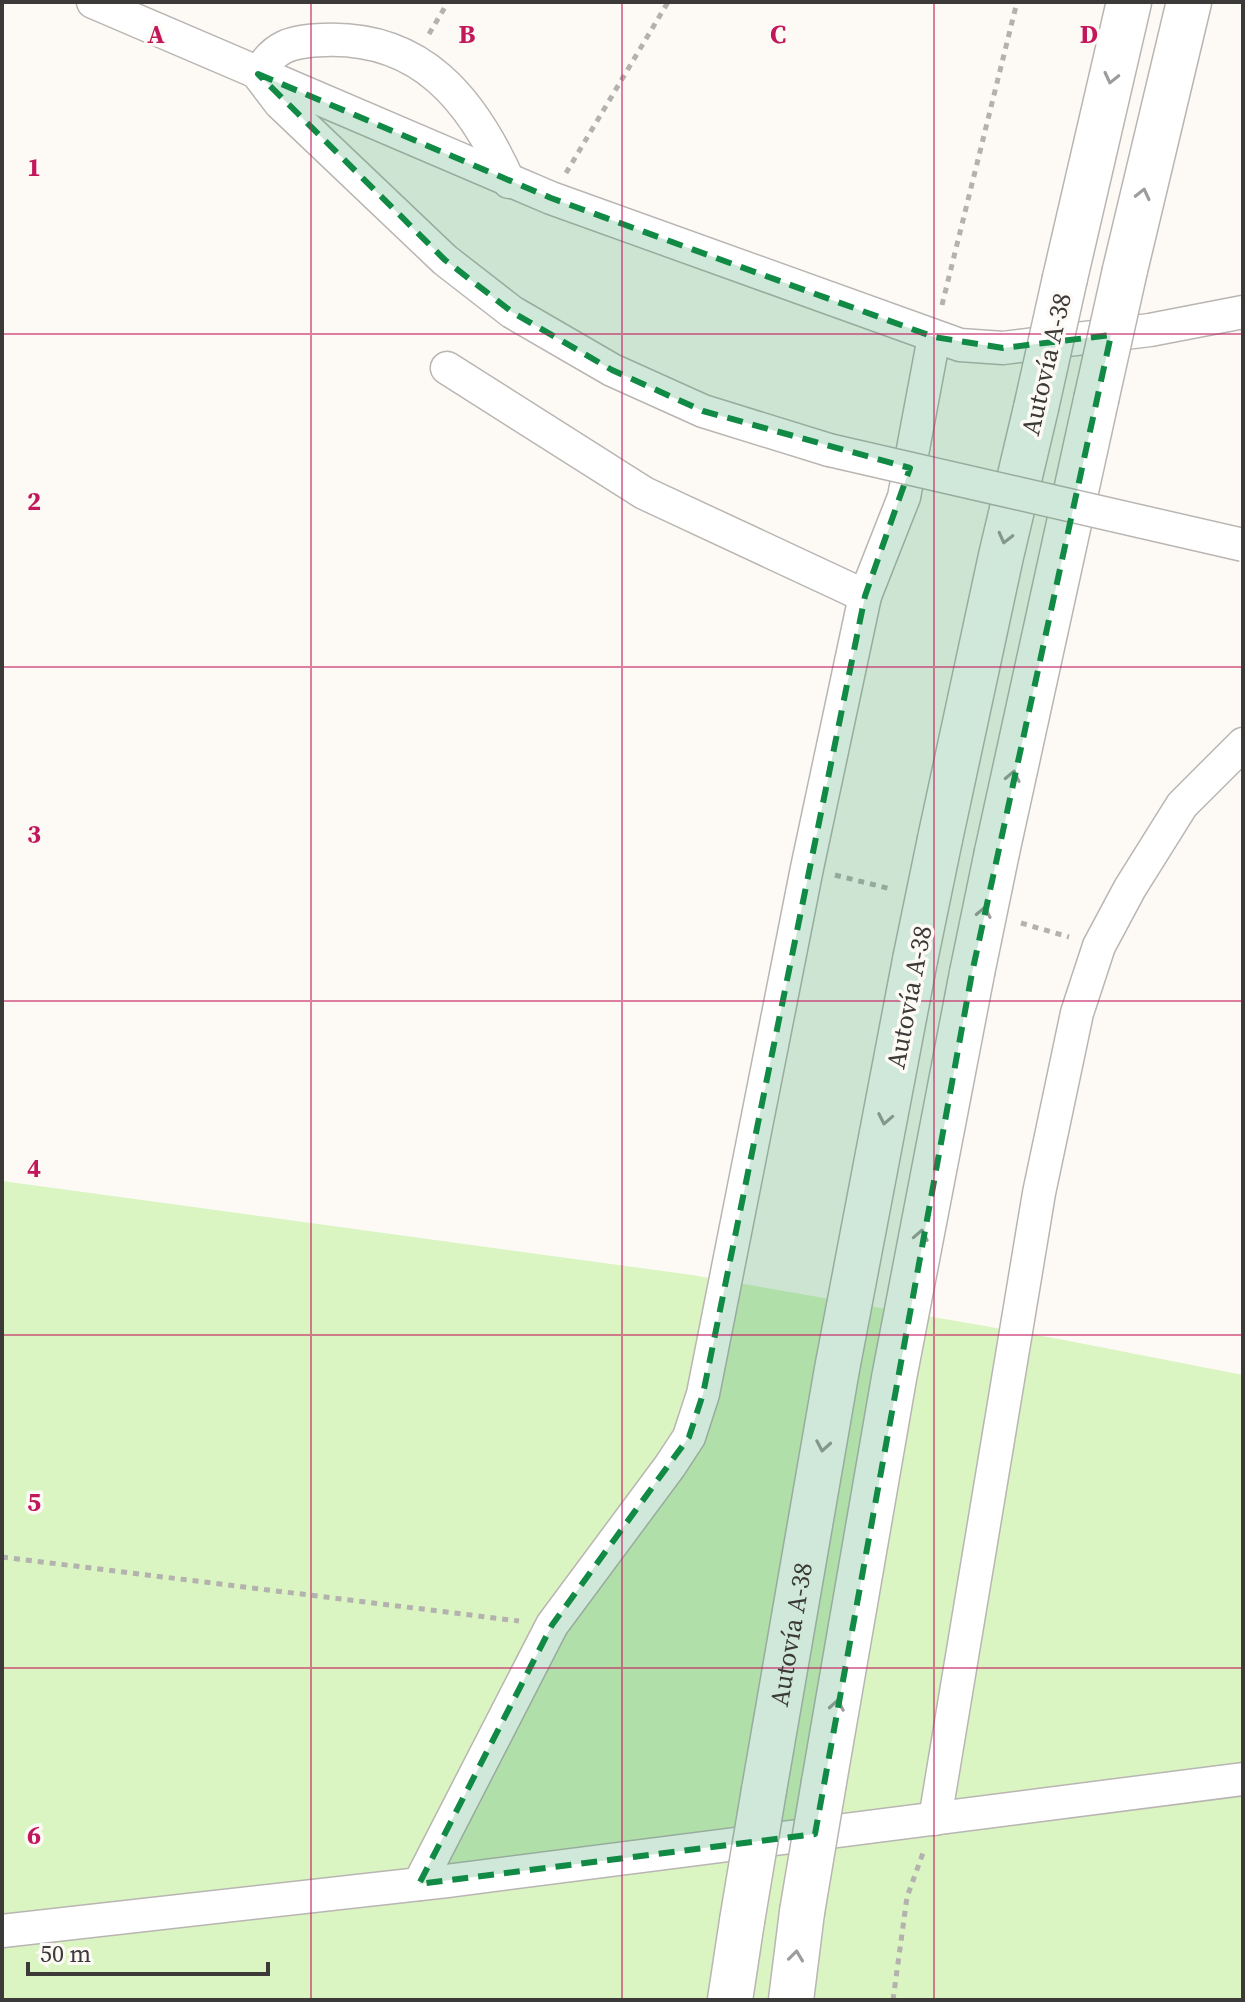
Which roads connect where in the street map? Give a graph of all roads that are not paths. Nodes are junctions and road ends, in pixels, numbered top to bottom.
1 (93, 2) edge
2 (1129, 2) edge
3 (1189, 2) edge
4 (258, 74) junction
5 (509, 182) junction
6 (1243, 312) edge
7 (934, 337) junction
8 (447, 368) dead end
9 (1243, 545) edge
10 (865, 596) junction
11 (1243, 744) edge
12 (1243, 1779) edge
13 (935, 1819) junction
14 (419, 1884) junction
15 (2, 1931) edge
16 (730, 2000) edge
17 (791, 2000) edge

1 - 4 street
2 -> 16 highway, Autovía A-38, bridge
17 -> 3 highway, bridge
4 - 5 street
4 - 5 street
4 - 9 street, bridge
5 - 7 street
6 - 7 street
7 - 10 street
8 - 10 street
10 - 14 street
11 - 13 street
12 - 13 street
13 - 14 street
14 - 15 street

